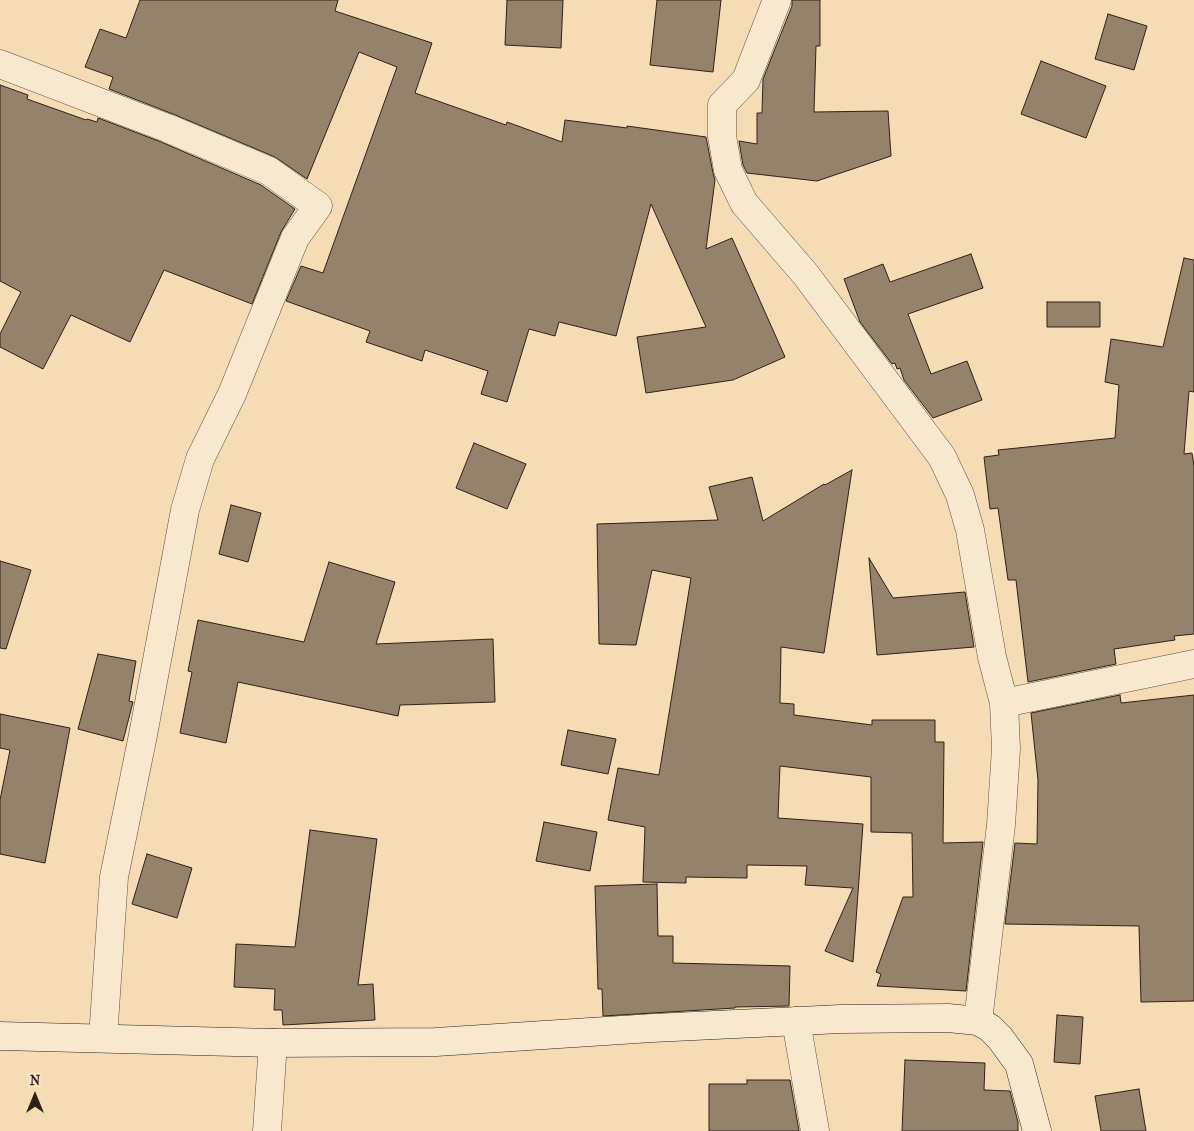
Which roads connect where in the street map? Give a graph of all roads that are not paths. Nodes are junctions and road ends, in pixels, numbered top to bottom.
1 (777, 0) edge
2 (0, 64) edge
3 (1194, 664) edge
4 (1004, 703) junction
5 (796, 1021) junction
6 (978, 1021) junction
7 (0, 1036) edge
8 (103, 1038) junction
9 (273, 1043) junction
10 (267, 1131) edge
11 (815, 1131) edge
12 (1037, 1131) edge

1 - 4 street
2 - 8 street
3 - 4 street
4 - 6 street
5 - 6 street
5 - 9 street
5 - 11 street
6 - 12 street
7 - 8 street
8 - 9 street
9 - 10 street

